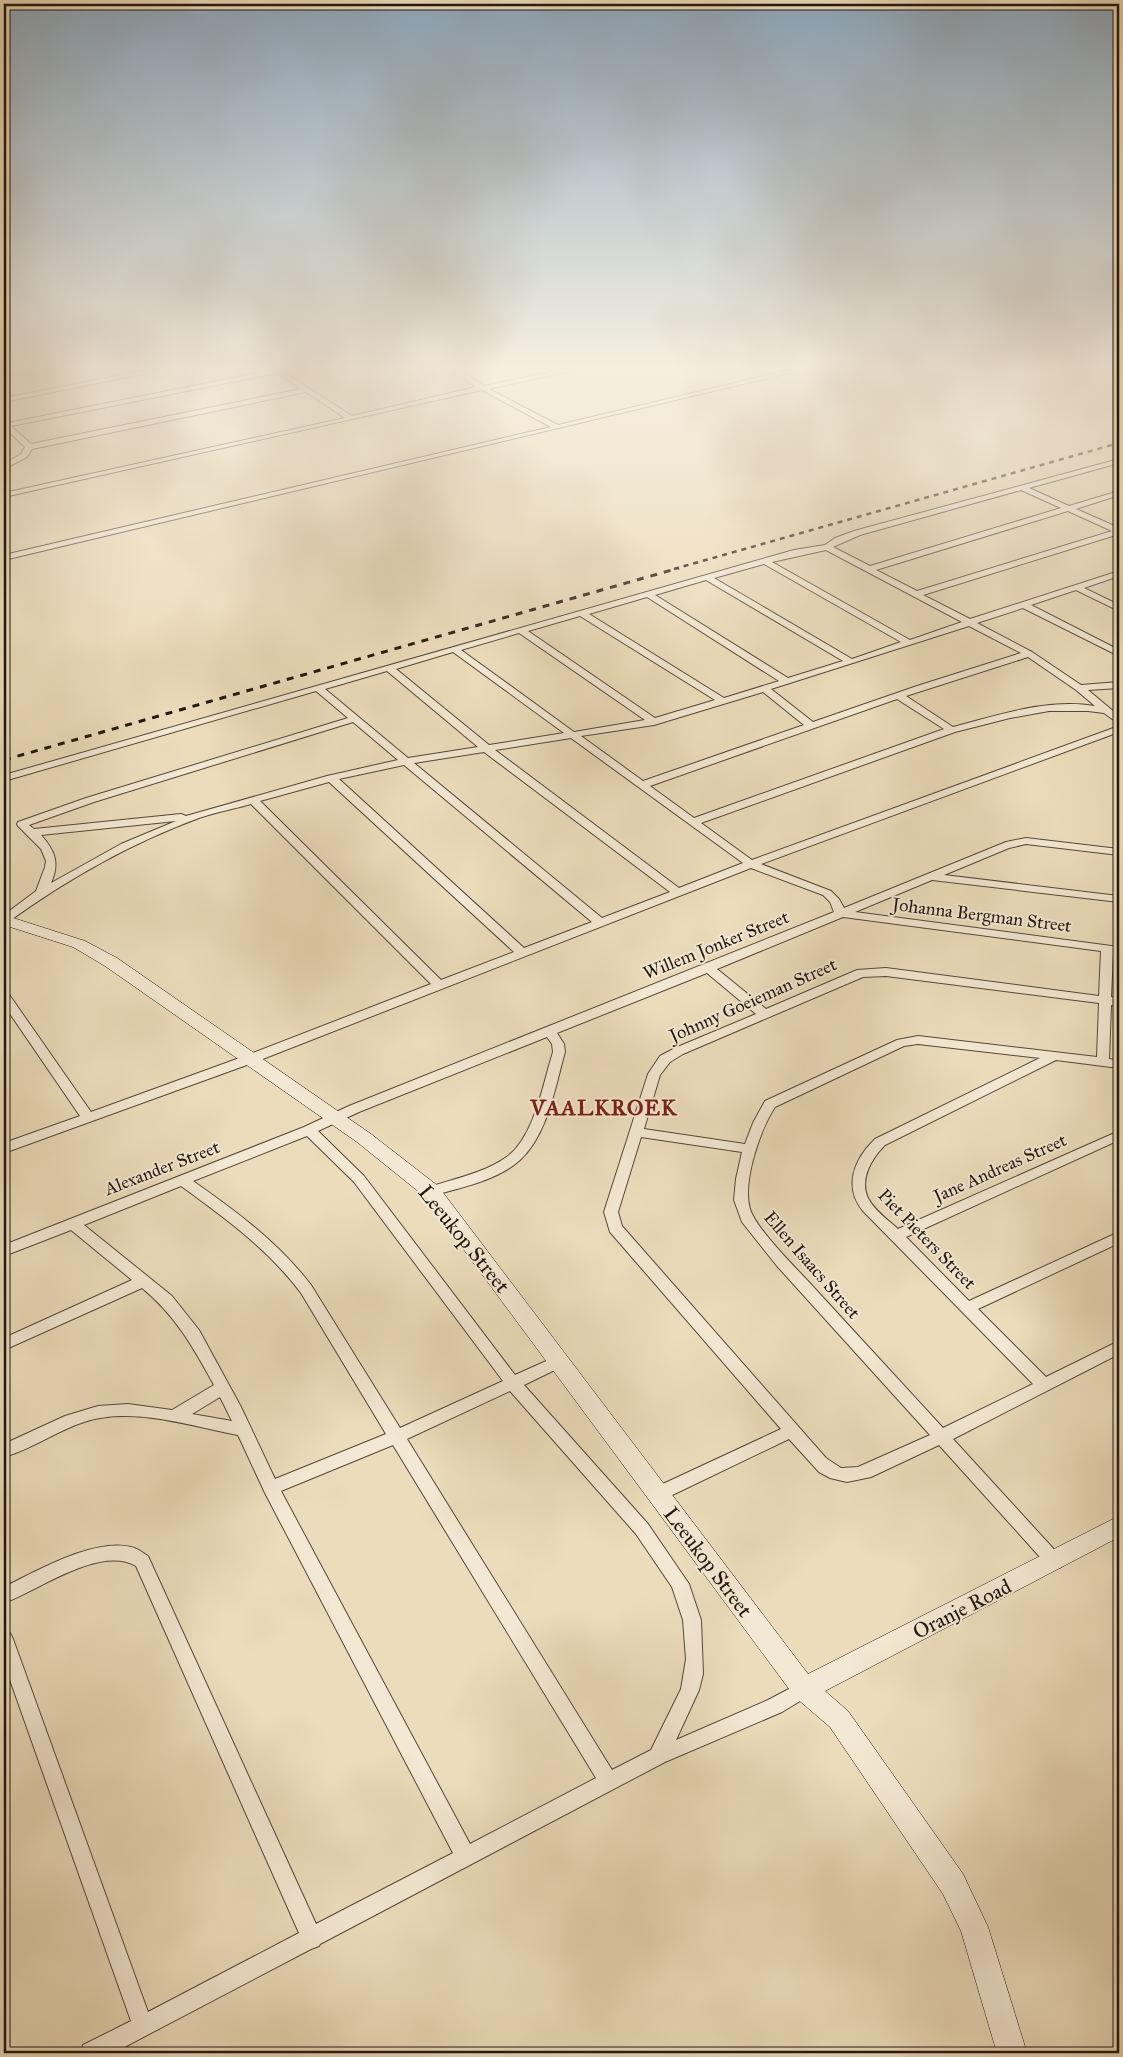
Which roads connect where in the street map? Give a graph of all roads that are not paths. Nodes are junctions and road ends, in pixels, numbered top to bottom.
1 (147, 464) edge
2 (402, 464) edge
3 (1102, 464) edge
4 (1023, 488) junction
5 (1119, 493) edge
6 (4, 494) edge
7 (1070, 509) junction
8 (1119, 531) edge
9 (827, 548) junction
10 (4, 558) edge
11 (766, 562) junction
12 (870, 569) junction
13 (1119, 573) edge
14 (708, 578) junction
15 (1076, 588) junction
16 (916, 594) junction
17 (649, 595) junction
18 (1024, 605) junction
19 (1119, 608) edge
20 (583, 614) junction
21 (970, 623) junction
22 (522, 631) junction
23 (909, 643) junction
24 (454, 649) junction
25 (1119, 653) edge
26 (1029, 654) junction
27 (851, 662) junction
28 (389, 668) junction
29 (787, 682) junction
30 (1119, 685) edge
31 (1079, 688) junction
32 (319, 689) junction
33 (765, 689) junction
34 (899, 696) junction
35 (723, 701) junction
36 (1110, 712) junction
37 (354, 719) junction
38 (1119, 721) edge
39 (654, 722) junction
40 (810, 726) junction
41 (1119, 729) edge
42 (952, 730) junction
43 (571, 734) junction
44 (486, 748) junction
45 (406, 761) junction
46 (4, 778) edge
47 (331, 778) junction
48 (642, 785) junction
49 (253, 800) junction
50 (196, 816) junction
51 (693, 822) junction
52 (31, 833) junction
53 (1119, 852) edge
54 (751, 864) junction
55 (926, 876) junction
56 (41, 893) junction
57 (679, 893) junction
58 (1119, 900) edge
59 (840, 913) junction
60 (4, 920) edge
61 (600, 922) junction
62 (1113, 949) edge
63 (522, 953) junction
64 (709, 968) junction
65 (439, 985) junction
66 (4, 996) edge
67 (1113, 1001) edge
68 (765, 1015) junction
69 (550, 1032) junction
70 (1057, 1055) junction
71 (250, 1059) junction
72 (1103, 1061) junction
73 (1119, 1064) edge
74 (88, 1117) junction
75 (333, 1118) junction
76 (309, 1130) junction
77 (636, 1132) junction
78 (1119, 1135) edge
79 (4, 1148) edge
80 (750, 1149) junction
81 (184, 1181) junction
82 (431, 1191) junction
83 (72, 1223) junction
84 (896, 1236) junction
85 (1119, 1237) edge
86 (4, 1251) edge
87 (143, 1281) junction
88 (968, 1308) junction
89 (4, 1344) edge
90 (1119, 1347) edge
91 (558, 1362) junction
92 (513, 1384) junction
93 (1043, 1384) junction
94 (222, 1388) junction
95 (174, 1417) junction
96 (244, 1430) junction
97 (791, 1431) junction
98 (397, 1436) junction
99 (940, 1437) junction
100 (4, 1452) edge
101 (271, 1488) junction
102 (658, 1494) junction
103 (1119, 1526) edge
104 (1055, 1562) junction
105 (4, 1595) edge
106 (4, 1639) edge
107 (804, 1689) junction
108 (658, 1756) junction
109 (609, 1782) junction
110 (465, 1856) junction
111 (312, 1939) junction
112 (143, 2026) junction
113 (91, 2053) edge
114 (1012, 2053) edge

1 - 6 street
2 - 10 street
3 - 4 street
4 - 7 street
4 - 9 street
5 - 7 street
7 - 8 street
7 - 12 street
8 - 16 street
9 - 11 street
9 - 12 street
11 - 14 street
11 - 23 street
12 - 16 street
13 - 15 street
14 - 17 street
14 - 27 street
15 - 18 street
15 - 19 street
16 - 21 street
17 - 20 street
17 - 29 street
18 - 21 street
18 - 25 street
20 - 22 street
20 - 35 street
21 - 23 street
21 - 26 street
22 - 24 street
22 - 39 street
23 - 27 street
24 - 28 street
24 - 43 street
26 - 31 street
26 - 34 street
27 - 29 street
28 - 32 street
28 - 44 street
29 - 33 street
30 - 31 street
31 - 36 street
32 - 37 street
32 - 46 street
33 - 35 street
33 - 40 street
34 - 40 street
34 - 42 street
35 - 39 street
36 - 38 street
36 - 42 street
37 - 45 street
37 - 52 street
39 - 43 street
40 - 48 street
41 - 54 street
42 - 51 street
43 - 44 street
43 - 48 street
44 - 45 street
44 - 57 street
45 - 47 street
45 - 61 street
47 - 49 street
47 - 63 street
48 - 51 street
49 - 50 street
49 - 65 street
50 - 52 street
50 - 56 street
51 - 54 street
52 - 56 street
53 - 55 street, Willem Jonker Street
54 - 57 street
54 - 59 street
55 - 58 street
55 - 59 street, Willem Jonker Street
56 - 60 street
57 - 61 street
59 - 62 street, Johanna Bergman Street
59 - 64 street, Willem Jonker Street
60 - 71 street, Leeukop Street
61 - 63 street
62 - 67 street
63 - 65 street
64 - 68 street
64 - 69 street, Willem Jonker Street
65 - 71 street
66 - 74 street
67 - 68 street, Johnny Goeieman Street
67 - 72 street
68 - 77 street, Johnny Goeieman Street
69 - 75 street, Willem Jonker Street
69 - 82 street
70 - 72 street, Ellen Isaacs Street
70 - 80 street, Ellen Isaacs Street
70 - 84 street, Piet Pieters Street
71 - 74 street
71 - 75 street, Leeukop Street
72 - 73 street, Ellen Isaacs Street
74 - 79 street
75 - 76 street, Alexander Street
75 - 82 street, Leeukop Street
76 - 81 street, Alexander Street
76 - 92 street
77 - 80 street
77 - 97 street, Johnny Goeieman Street
78 - 84 street, Jane Andreas Street
80 - 99 street, Ellen Isaacs Street
81 - 83 street, Alexander Street
81 - 98 street
82 - 91 street, Leeukop Street
83 - 86 street, Alexander Street
83 - 87 street
84 - 88 street, Piet Pieters Street
85 - 88 street
87 - 89 street
87 - 94 street
88 - 93 street, Piet Pieters Street
90 - 93 street, Johnny Goeieman Street
91 - 92 street
91 - 102 street, Leeukop Street
92 - 98 street
92 - 108 street
93 - 99 street, Johnny Goeieman Street
94 - 95 street
94 - 96 street
95 - 96 street
95 - 100 street
96 - 101 street
97 - 99 street, Johnny Goeieman Street
97 - 102 street
98 - 101 street
98 - 109 street
99 - 104 street, Ellen Isaacs Street
101 - 110 street
102 - 107 street, Leeukop Street
103 - 104 street, Oranje Road
104 - 107 street, Oranje Road
105 - 111 street
106 - 112 street
107 - 108 street
107 - 114 street, Leeukop Street
108 - 109 street
109 - 110 street
110 - 111 street
111 - 112 street
112 - 113 street

